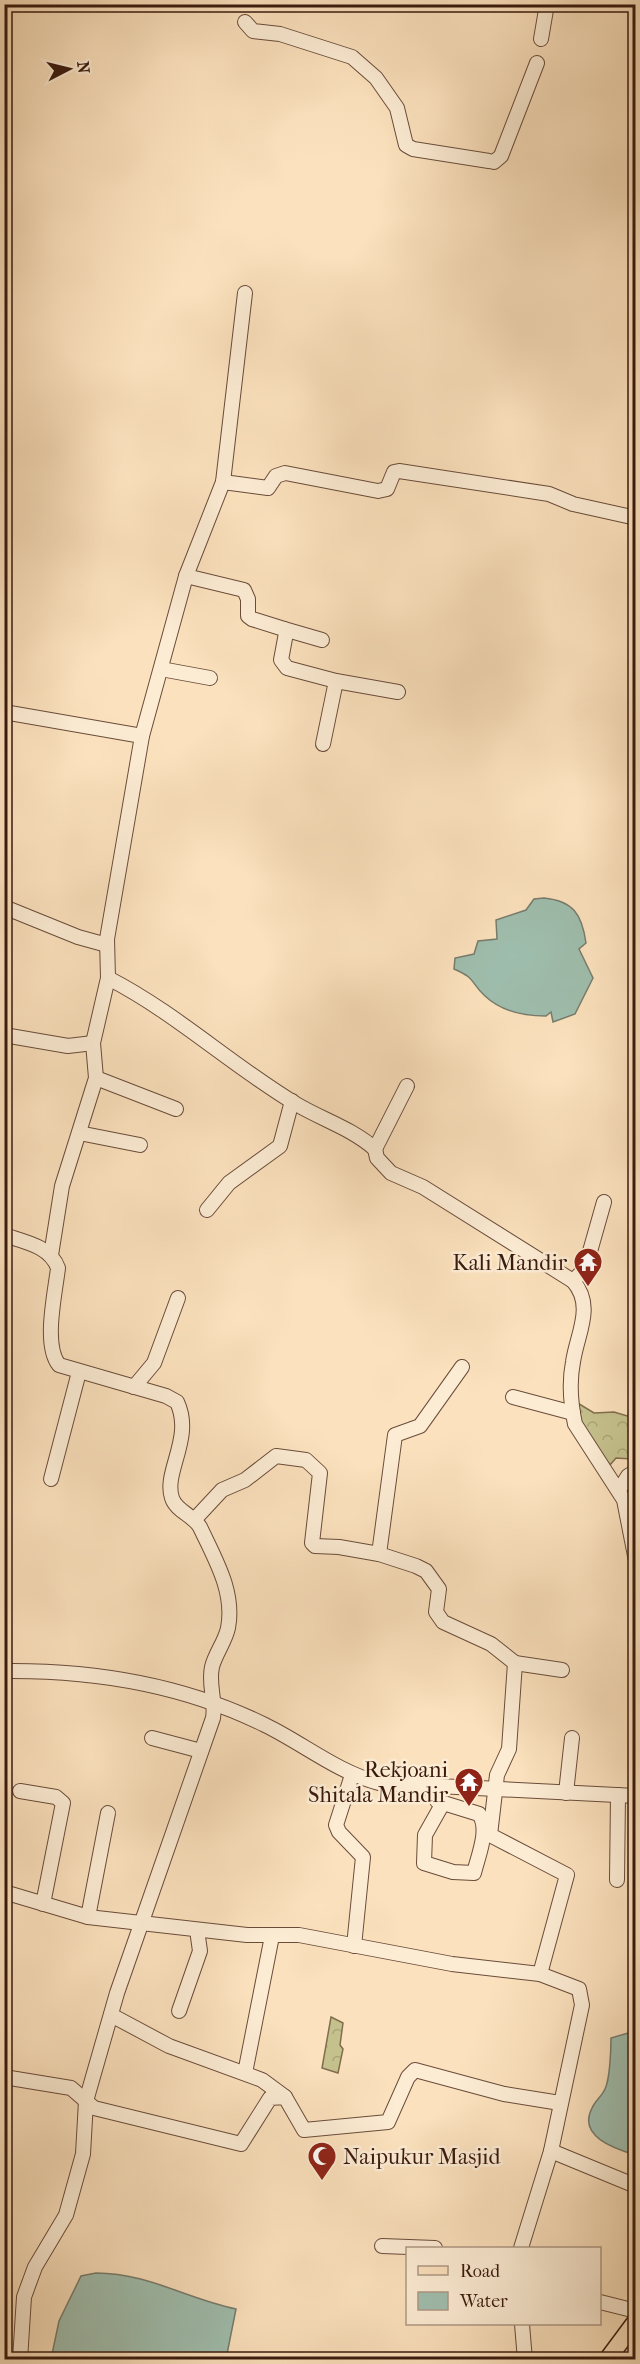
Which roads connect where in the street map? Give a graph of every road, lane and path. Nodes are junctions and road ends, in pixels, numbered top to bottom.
1 (547, 4) edge
2 (245, 22) dead end
3 (541, 39) dead end
4 (537, 63) dead end
5 (244, 293) dead end
6 (223, 482) junction
7 (636, 518) edge
8 (186, 576) junction
9 (284, 629) junction
10 (322, 640) dead end
11 (161, 669) junction
12 (210, 678) dead end
13 (336, 681) junction
14 (398, 692) dead end
15 (4, 712) edge
16 (142, 736) junction
17 (323, 744) dead end
18 (4, 907) edge
19 (107, 945) junction
20 (108, 978) junction
21 (4, 1035) edge
22 (93, 1043) junction
23 (96, 1078) junction
24 (407, 1086) dead end
25 (292, 1101) junction
26 (176, 1109) dead end
27 (79, 1133) junction
28 (140, 1145) dead end
29 (375, 1149) junction
30 (604, 1202) dead end
31 (207, 1210) dead end
32 (4, 1234) edge
33 (51, 1255) junction
34 (573, 1281) junction
35 (178, 1298) dead end
36 (462, 1366) dead end
37 (79, 1372) junction
38 (134, 1387) junction
39 (513, 1397) dead end
40 (573, 1413) junction
41 (636, 1471) edge
42 (51, 1479) dead end
43 (619, 1490) junction
44 (195, 1519) junction
45 (379, 1554) junction
46 (636, 1561) edge
47 (515, 1663) junction
48 (562, 1670) dead end
49 (4, 1671) edge
50 (216, 1704) junction
51 (152, 1738) dead end
52 (572, 1738) dead end
53 (201, 1751) junction
54 (352, 1775) junction
55 (435, 1784) junction
56 (495, 1789) junction
57 (20, 1791) dead end
58 (566, 1793) junction
59 (618, 1795) junction
60 (636, 1796) edge
61 (443, 1803) junction
62 (108, 1813) dead end
63 (617, 1880) dead end
64 (4, 1892) edge
65 (43, 1904) junction
66 (88, 1917) junction
67 (141, 1924) junction
68 (197, 1930) junction
69 (272, 1936) junction
70 (354, 1946) junction
71 (540, 1974) junction
72 (179, 2011) dead end
73 (111, 2015) junction
74 (246, 2073) junction
75 (4, 2077) edge
76 (285, 2097) junction
77 (86, 2102) junction
78 (560, 2103) junction
79 (551, 2151) junction
80 (636, 2186) edge
81 (382, 2246) dead end
82 (408, 2247) edge
83 (521, 2247) edge
84 (601, 2302) edge
85 (636, 2311) edge
86 (636, 2320) edge
87 (522, 2325) edge
88 (636, 2334) edge
89 (20, 2360) edge
90 (525, 2360) edge
91 (607, 2360) edge
92 (616, 2360) edge

1 - 3 street
2 - 4 street
5 - 6 street
6 - 7 street
6 - 8 street
8 - 9 street
8 - 11 street
9 - 10 street
9 - 13 street
11 - 12 street
11 - 16 street
13 - 14 street
13 - 17 street
15 - 16 street
16 - 19 street
18 - 19 street
19 - 20 street
20 - 22 street
20 - 25 street
21 - 22 street
22 - 23 street
23 - 26 street
23 - 27 street
24 - 29 street
25 - 29 street
25 - 31 street
27 - 28 street
27 - 33 street
29 - 34 street
30 - 34 street
32 - 33 street
33 - 37 street
34 - 40 street
35 - 38 street
36 - 45 street
37 - 38 street
37 - 42 street
38 - 44 street
39 - 40 street
40 - 43 street
41 - 43 street
43 - 46 street
44 - 45 street
44 - 50 street
45 - 47 street
47 - 48 street
47 - 56 street
49 - 50 street
50 - 53 street
50 - 54 street
51 - 53 street
52 - 58 street
53 - 67 street
54 - 55 street
54 - 70 street
55 - 56 street
55 - 61 street
56 - 58 street
56 - 71 street
57 - 65 street
58 - 59 street
59 - 60 street
59 - 63 street
61 - 61 street
62 - 66 street
64 - 65 street
65 - 66 street
66 - 67 street
67 - 68 street
67 - 73 street
68 - 69 street
68 - 72 street
69 - 70 street
69 - 74 street
70 - 71 street
71 - 78 street
73 - 74 street
73 - 77 street
74 - 76 street
75 - 77 street
76 - 77 street
76 - 78 street
77 - 89 street
78 - 79 street
79 - 80 street
79 - 83 street
81 - 82 street
84 - 85 street
86 - 91 main road
87 - 90 street
88 - 92 main road

